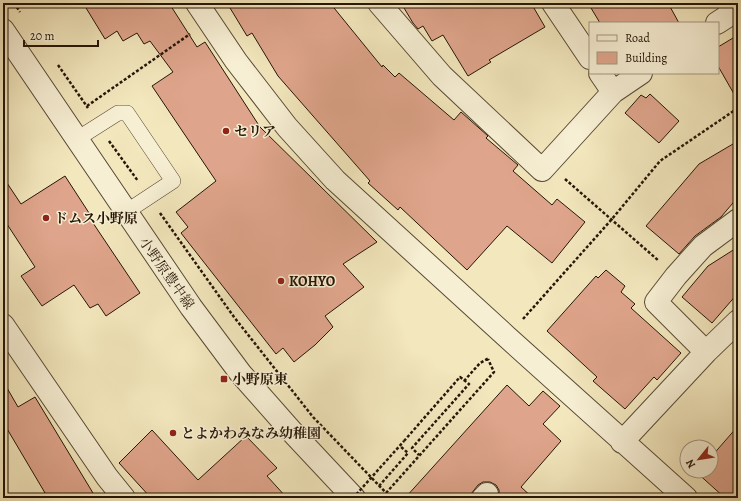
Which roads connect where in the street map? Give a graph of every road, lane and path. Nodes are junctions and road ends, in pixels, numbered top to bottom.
1 (14, 3) edge
2 (197, 3) edge
3 (379, 3) edge
4 (553, 3) edge
5 (728, 3) edge
6 (23, 16) dead end
7 (209, 21) junction
8 (719, 22) edge
9 (3, 30) edge
10 (589, 57) edge
11 (55, 61) dead end
12 (601, 74) edge
13 (640, 74) edge
14 (613, 92) junction
15 (87, 106) junction
16 (738, 108) edge
17 (98, 125) junction
18 (77, 139) junction
19 (542, 170) junction
20 (149, 198) junction
21 (126, 212) junction
22 (612, 219) junction
23 (738, 220) edge
24 (676, 276) junction
25 (738, 321) edge
26 (520, 323) dead end
27 (3, 325) edge
28 (706, 352) junction
29 (464, 381) junction
30 (622, 442) junction
31 (400, 446) junction
32 (420, 455) junction
33 (379, 486) junction
34 (386, 493) junction
35 (124, 498) edge
36 (354, 498) edge
37 (391, 498) edge
38 (686, 498) edge

1 - 6 path
2 - 7 street
3 - 19 street
4 - 10 street
5 - 8 street
7 - 15 path
7 - 30 street
9 - 18 street, 小野原豊中線
11 - 15 path
12 - 14 street
13 - 14 street
14 - 19 street
15 - 17 path
16 - 22 path
17 - 18 lane
17 - 20 path
17 - 20 lane
18 - 21 street, 小野原豊中線
19 - 22 path
20 - 21 lane
20 - 33 path
21 - 36 street, 小野原豊中線
22 - 24 path
22 - 26 path
23 - 24 street
24 - 28 street
25 - 28 street
27 - 35 street
28 - 30 street
29 - 31 path, bridge
29 - 32 path
29 - 32 path
30 - 38 street
31 - 33 path
31 - 36 path, bridge
32 - 34 path
33 - 34 path
34 - 37 path

